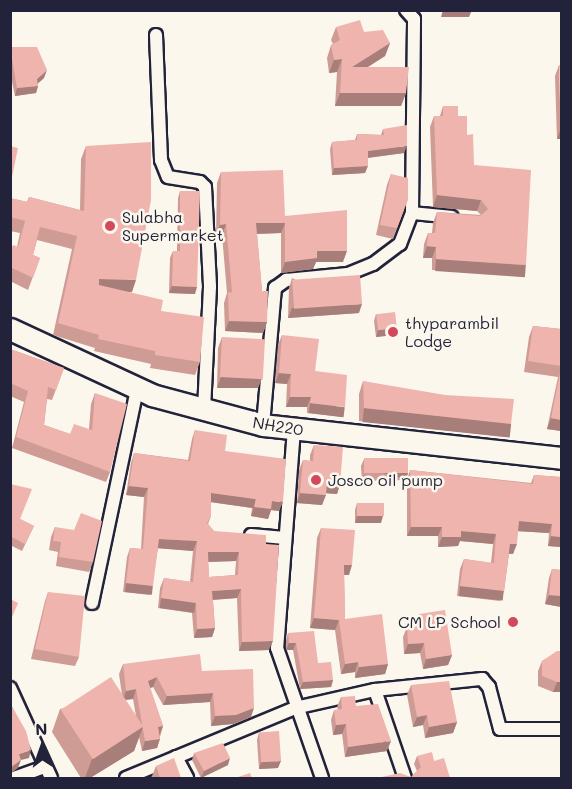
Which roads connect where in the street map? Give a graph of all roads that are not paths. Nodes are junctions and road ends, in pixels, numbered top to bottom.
1 (411, 13) edge
2 (156, 36) dead end
3 (412, 213) junction
4 (465, 218) edge
5 (10, 329) edge
6 (137, 389) junction
7 (204, 411) junction
8 (263, 425) junction
9 (294, 429) junction
10 (561, 458) edge
11 (241, 534) edge
12 (285, 538) junction
13 (92, 603) dead end
14 (10, 688) edge
15 (375, 690) junction
16 (295, 708) junction
17 (561, 729) edge
18 (176, 757) junction
19 (48, 773) edge
20 (14, 778) edge
21 (126, 778) edge
22 (187, 778) edge
23 (322, 778) edge
24 (405, 778) edge

1 - 3 street
2 - 7 street
3 - 4 street
3 - 8 street
5 - 6 highway, NH220
6 - 7 highway, NH220
6 - 13 street
7 - 8 highway, NH220
8 - 9 highway, NH220
9 - 10 highway, NH220
9 - 12 street
11 - 12 street
12 - 16 street
14 - 19 street
15 - 16 street
15 - 17 street
15 - 24 street
16 - 18 street
16 - 23 street
18 - 21 street
18 - 22 street
19 - 20 street

